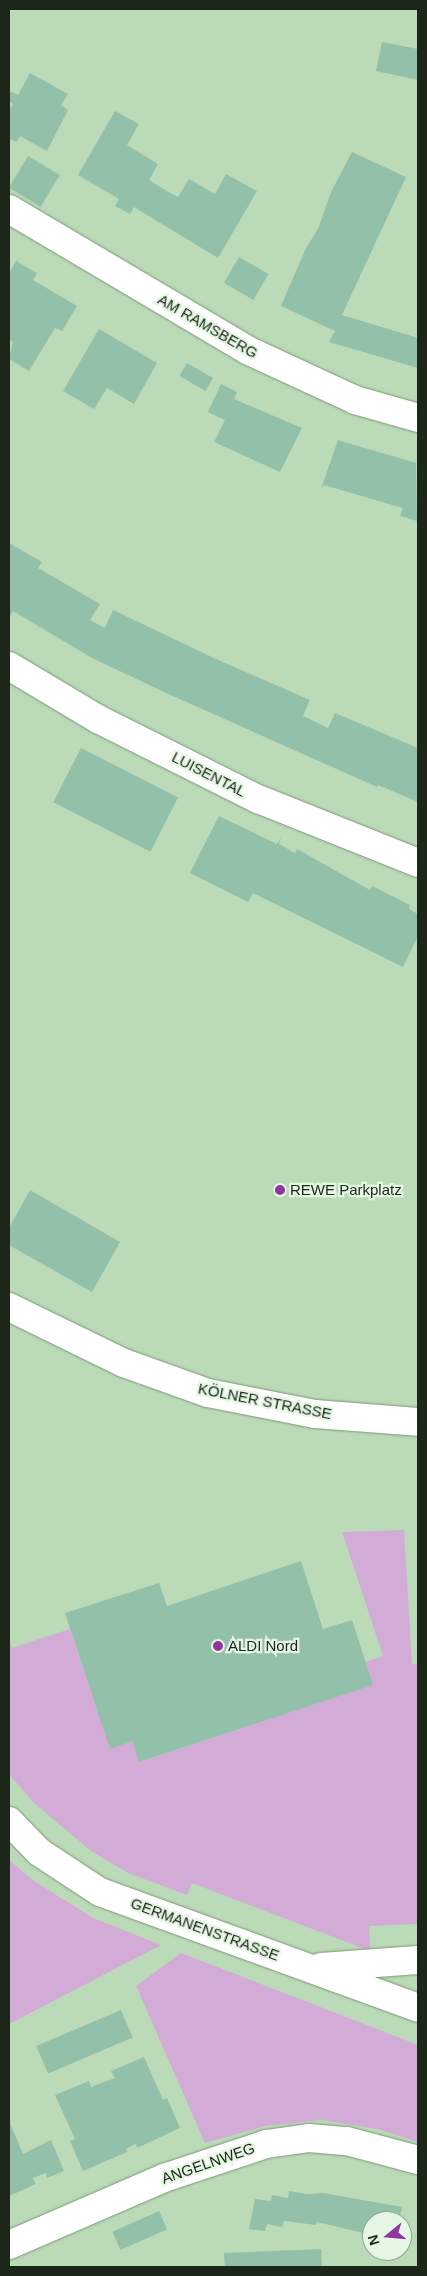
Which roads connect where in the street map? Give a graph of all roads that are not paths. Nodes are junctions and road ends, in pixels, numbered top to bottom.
1 (9, 209) edge
2 (418, 418) edge
3 (9, 666) edge
4 (418, 864) edge
5 (9, 1307) edge
6 (418, 1422) edge
7 (9, 1821) edge
8 (418, 1960) edge
9 (312, 1968) junction
10 (418, 2008) edge
11 (418, 2160) edge
12 (9, 2245) edge

1 - 2 street, AM RAMSBERG
3 - 4 street, LUISENTAL
5 - 6 street, KÖLNER STRASSE
7 - 9 street, GERMANENSTRASSE
8 - 9 street
9 - 10 street, GERMANENSTRASSE
11 - 12 street, ANGELNWEG

